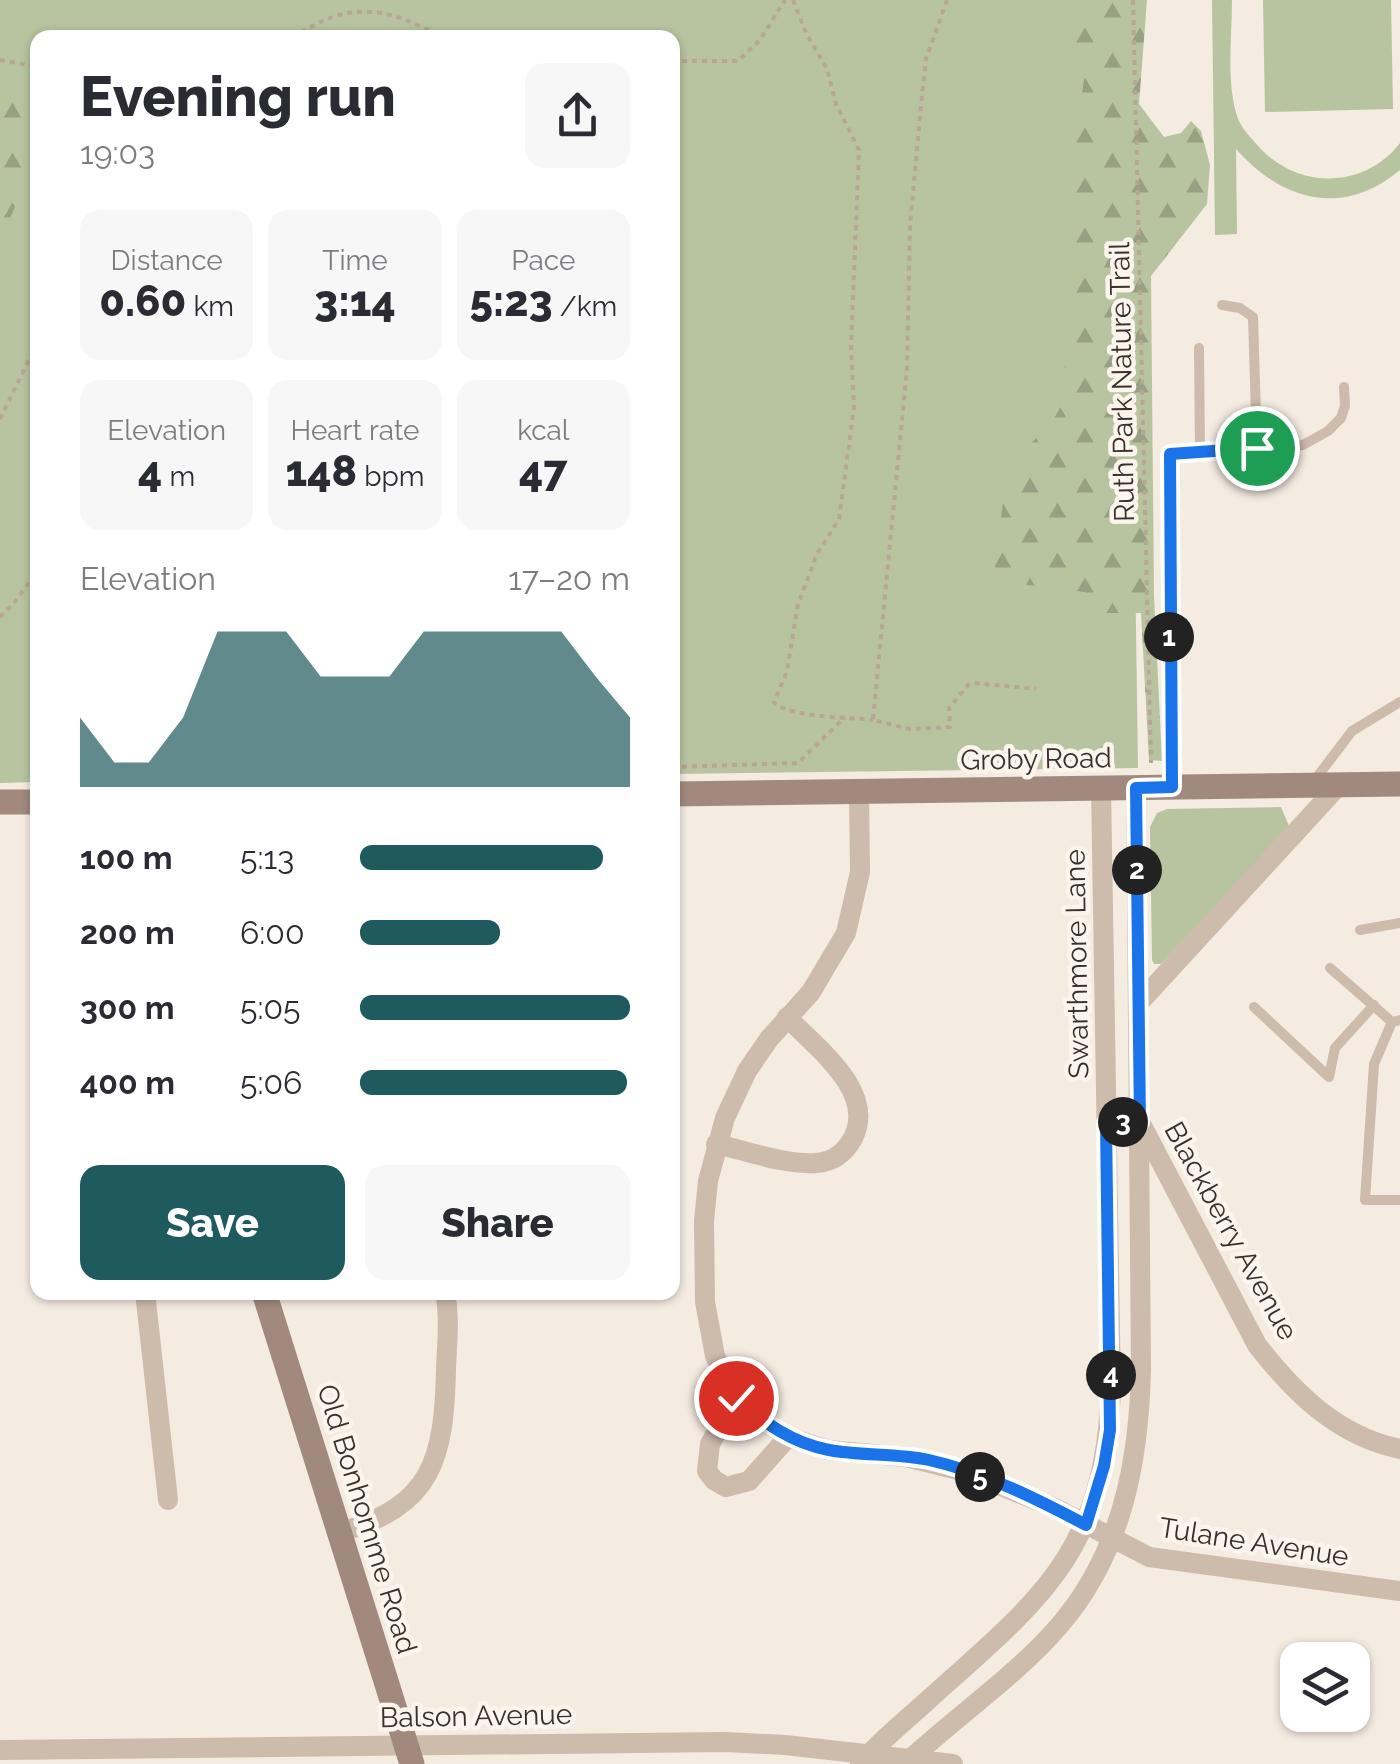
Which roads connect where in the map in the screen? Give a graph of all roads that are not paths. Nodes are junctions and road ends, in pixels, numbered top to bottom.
1 (1222, 306) dead end
2 (1199, 348) dead end
3 (1344, 387) dead end
4 (1257, 448) junction
5 (1200, 452) junction
6 (1400, 702) edge
7 (1400, 784) edge
8 (1339, 785) junction
9 (1312, 786) junction
10 (1172, 787) junction
11 (1102, 788) junction
12 (1136, 788) junction
13 (859, 792) junction
14 (680, 794) edge
15 (0, 802) edge
16 (30, 802) edge
17 (1400, 923) edge
18 (1360, 930) dead end
19 (1330, 968) dead end
20 (1138, 1004) junction
21 (1374, 1005) junction
22 (1254, 1007) dead end
23 (787, 1017) junction
24 (1396, 1021) edge
25 (1140, 1122) junction
26 (1106, 1123) junction
27 (716, 1144) junction
28 (1400, 1200) edge
29 (146, 1300) edge
30 (267, 1300) edge
31 (445, 1300) edge
32 (736, 1398) junction
33 (788, 1438) junction
34 (1400, 1449) edge
35 (168, 1500) dead end
36 (1086, 1525) junction
37 (340, 1532) junction
38 (1114, 1540) junction
39 (1400, 1591) edge
40 (0, 1748) edge
41 (409, 1754) edge
42 (160, 1755) edge
43 (863, 1760) edge
44 (908, 1761) edge
45 (953, 1764) edge

1 - 4 lane
2 - 5 lane
3 - 4 lane
4 - 5 lane
5 - 10 lane
6 - 9 lane
7 - 8 street, Groby Road
8 - 9 street, Groby Road
8 - 20 street
9 - 10 street, Groby Road
10 - 12 street, Groby Road
11 - 12 street, Groby Road
11 - 13 street, Groby Road
11 - 26 street, Swarthmore Lane
12 - 20 street
13 - 14 street, Groby Road
13 - 23 street, Tulane Avenue
15 - 16 street
17 - 18 lane
19 - 21 lane
20 - 25 street
21 - 22 lane
21 - 24 lane
23 - 27 street, Tulane Avenue
23 - 27 street
24 - 28 lane
25 - 26 street, Blackberry Avenue
25 - 34 street, Blackberry Avenue
25 - 38 street
26 - 36 street, Swarthmore Lane
27 - 32 street, Tulane Avenue
29 - 35 street
30 - 37 street, Old Bonhomme Road
31 - 37 street
32 - 33 street, Tulane Avenue
32 - 33 street
33 - 36 street, Tulane Avenue
36 - 38 street, Tulane Avenue
36 - 43 street, Swarthmore Lane
37 - 41 street, Old Bonhomme Road
38 - 39 street, Tulane Avenue
38 - 44 street
40 - 42 street, Balson Avenue
41 - 42 street, Balson Avenue
41 - 43 street, Balson Avenue
43 - 44 street, Balson Avenue
44 - 45 street, Balson Avenue

